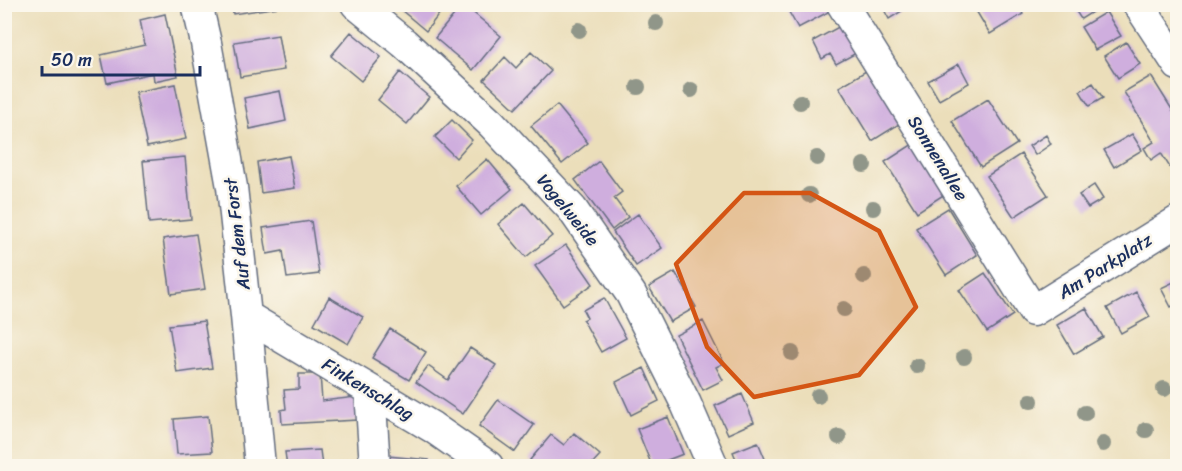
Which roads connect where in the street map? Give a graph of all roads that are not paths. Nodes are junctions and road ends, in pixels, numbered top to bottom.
1 (197, 4) edge
2 (356, 4) edge
3 (842, 4) edge
4 (1138, 4) edge
5 (1178, 65) edge
6 (1178, 221) edge
7 (1033, 311) joint
8 (246, 316) junction
9 (370, 390) junction
10 (260, 466) edge
11 (375, 466) edge
12 (488, 466) edge
13 (713, 466) edge

1 - 8 street, Auf dem Forst
2 - 13 street, Vogelweide
3 - 7 street, Sonnenallee
4 - 5 street
6 - 7 street, Am Parkplatz
8 - 9 street, Finkenschlag
8 - 10 street, Auf dem Forst
9 - 11 street
9 - 12 street, Finkenschlag

